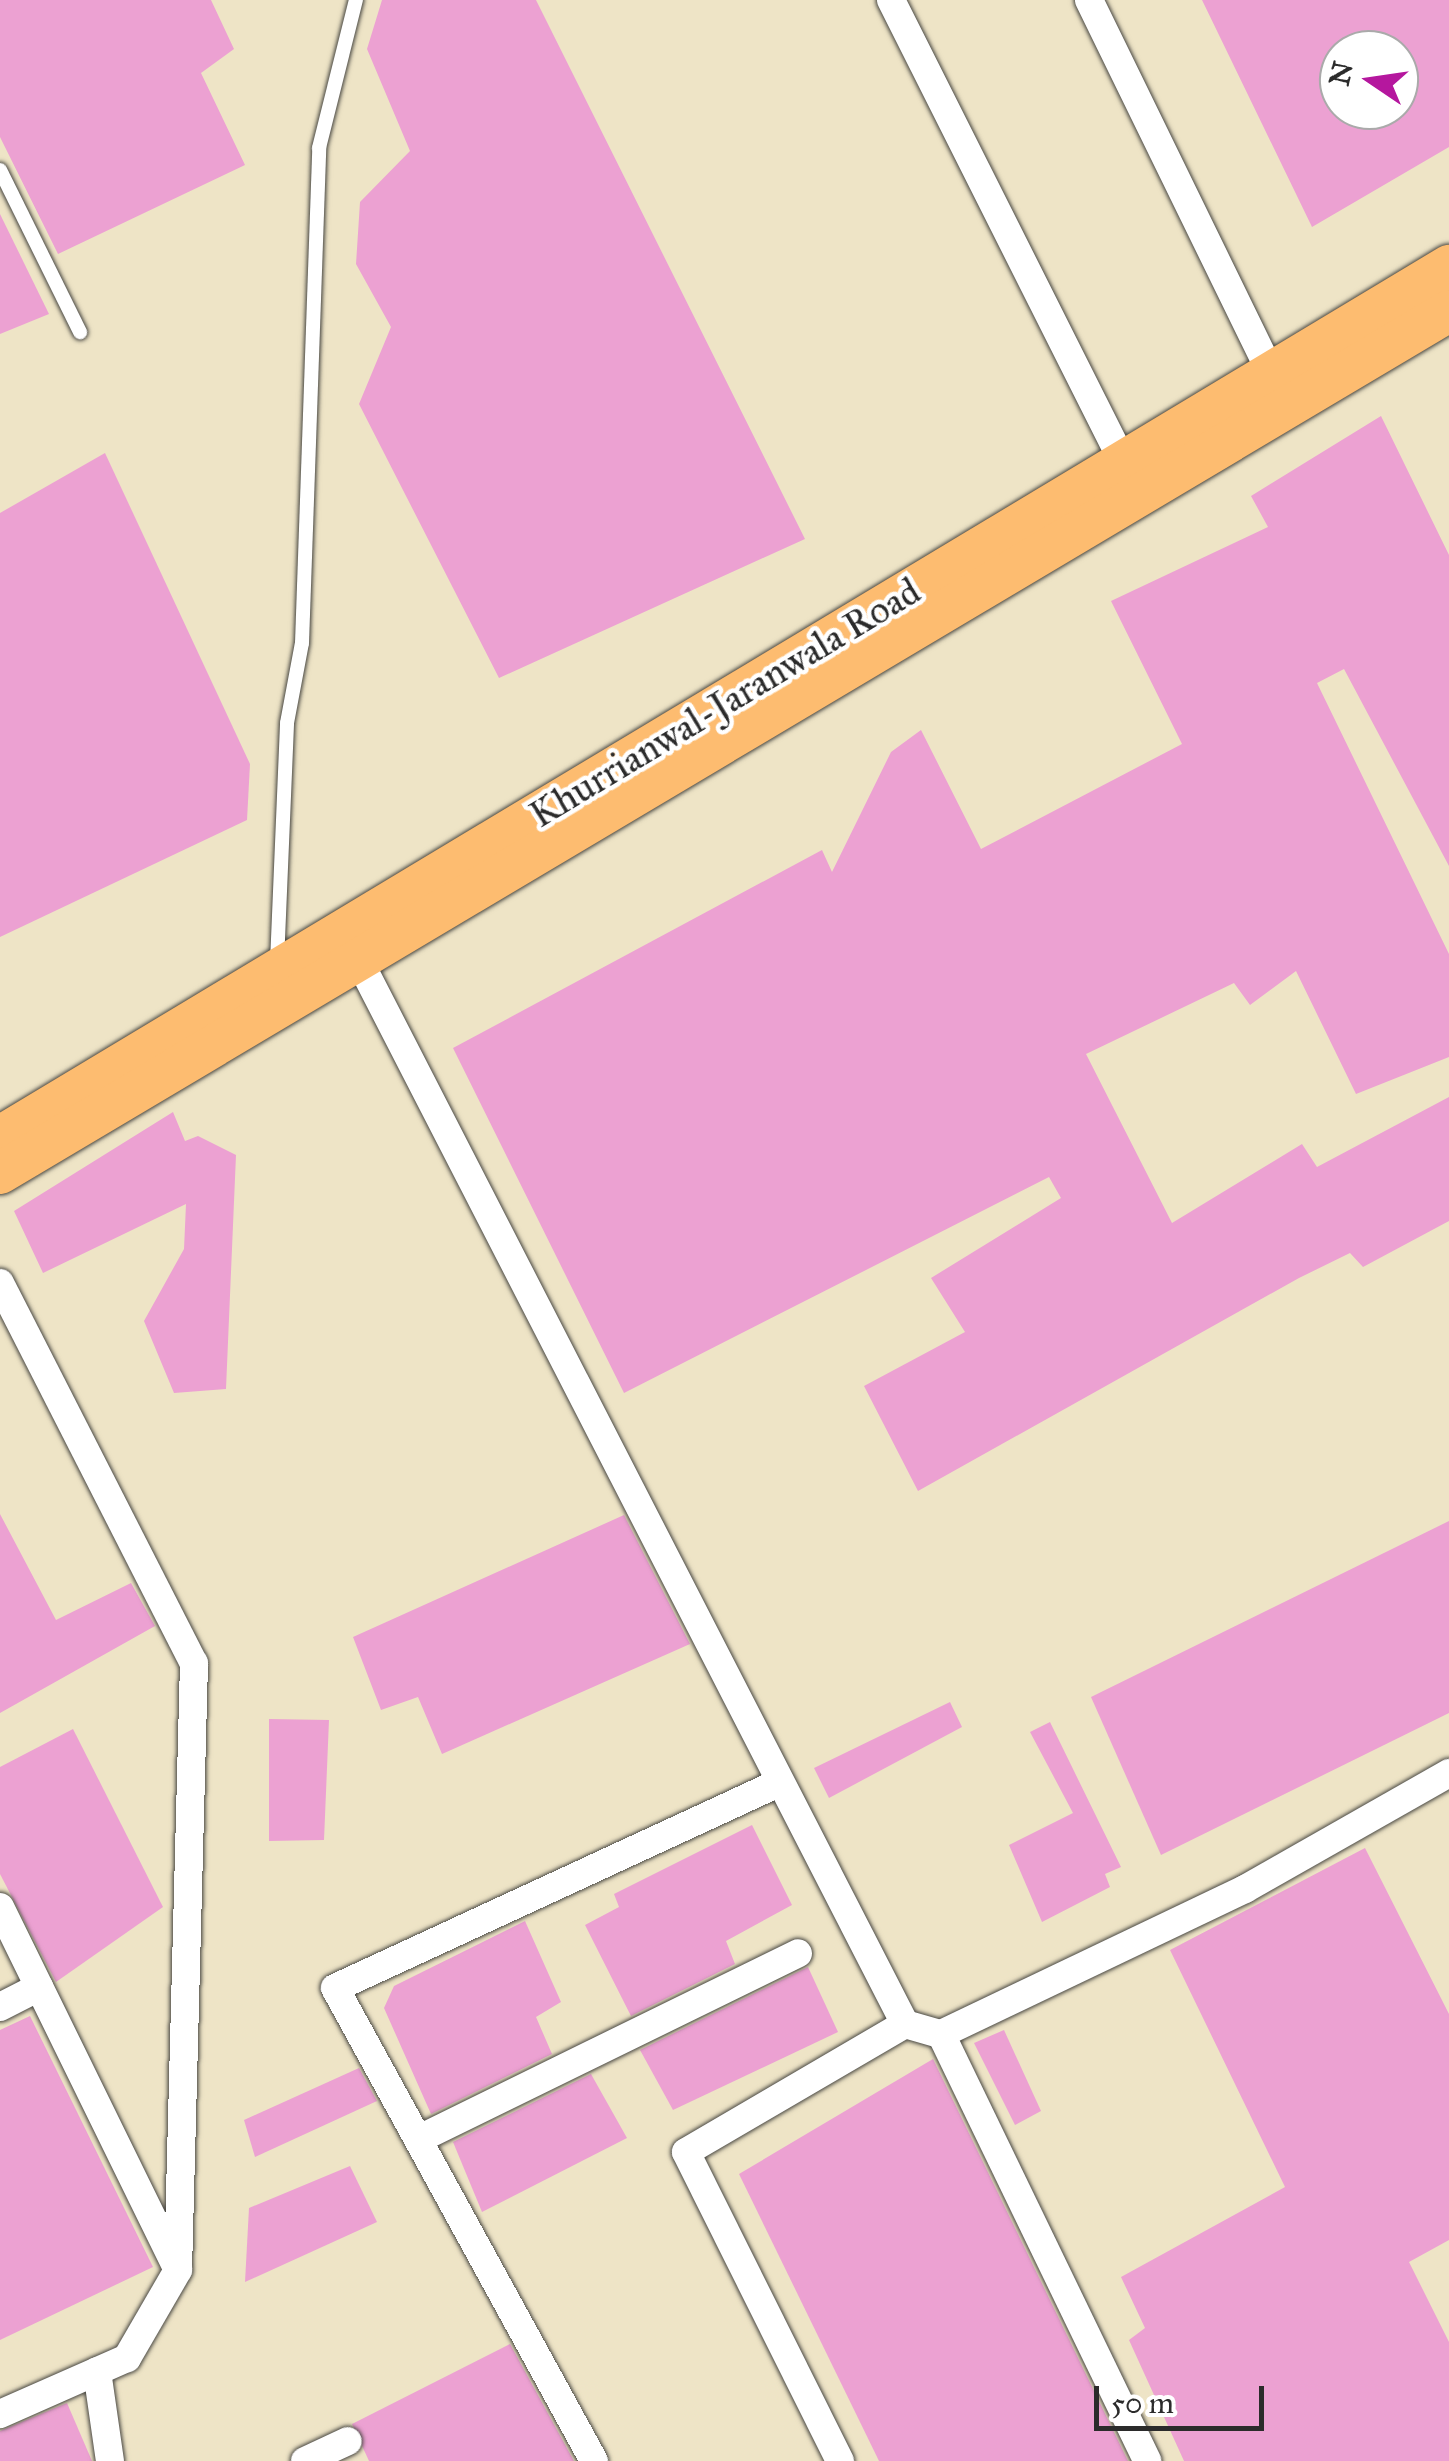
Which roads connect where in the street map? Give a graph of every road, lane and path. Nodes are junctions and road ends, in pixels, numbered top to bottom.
1 (356, 0) edge
2 (891, 0) edge
3 (1089, 0) edge
4 (0, 170) edge
5 (1449, 266) edge
6 (1449, 311) edge
7 (80, 332) dead end
8 (1272, 376) junction
9 (1124, 464) junction
10 (352, 946) junction
11 (277, 969) junction
12 (0, 1137) edge
13 (0, 1173) edge
14 (0, 1283) edge
15 (1449, 1773) edge
16 (777, 1784) junction
17 (0, 1906) edge
18 (798, 1953) dead end
19 (40, 1987) junction
20 (0, 2006) edge
21 (906, 2024) junction
22 (940, 2034) junction
23 (419, 2139) junction
24 (178, 2270) junction
25 (97, 2371) junction
26 (0, 2414) edge
27 (348, 2441) dead end
28 (110, 2461) edge
29 (305, 2461) edge
30 (594, 2461) edge
31 (840, 2461) edge
32 (1148, 2461) edge

1 - 11 lane
2 - 9 street
3 - 8 street
4 - 7 lane
5 - 8 main road, Khurrianwal-Jaranwala Road
6 - 10 main road, Khurrianwal-Jaranwala Road
8 - 9 main road, Khurrianwal-Jaranwala Road
9 - 10 main road, Khurrianwal-Jaranwala Road
10 - 11 main road, Khurrianwal-Jaranwala Road
10 - 13 main road, Khurrianwal-Jaranwala Road
10 - 16 street
11 - 12 main road, Khurrianwal-Jaranwala Road
14 - 24 street
15 - 22 street
16 - 21 street
16 - 23 street
17 - 19 street
18 - 23 street
19 - 20 street
19 - 24 street
21 - 22 street
21 - 31 street
22 - 32 street
23 - 30 street
24 - 25 street
25 - 26 street
25 - 28 street
27 - 29 street

